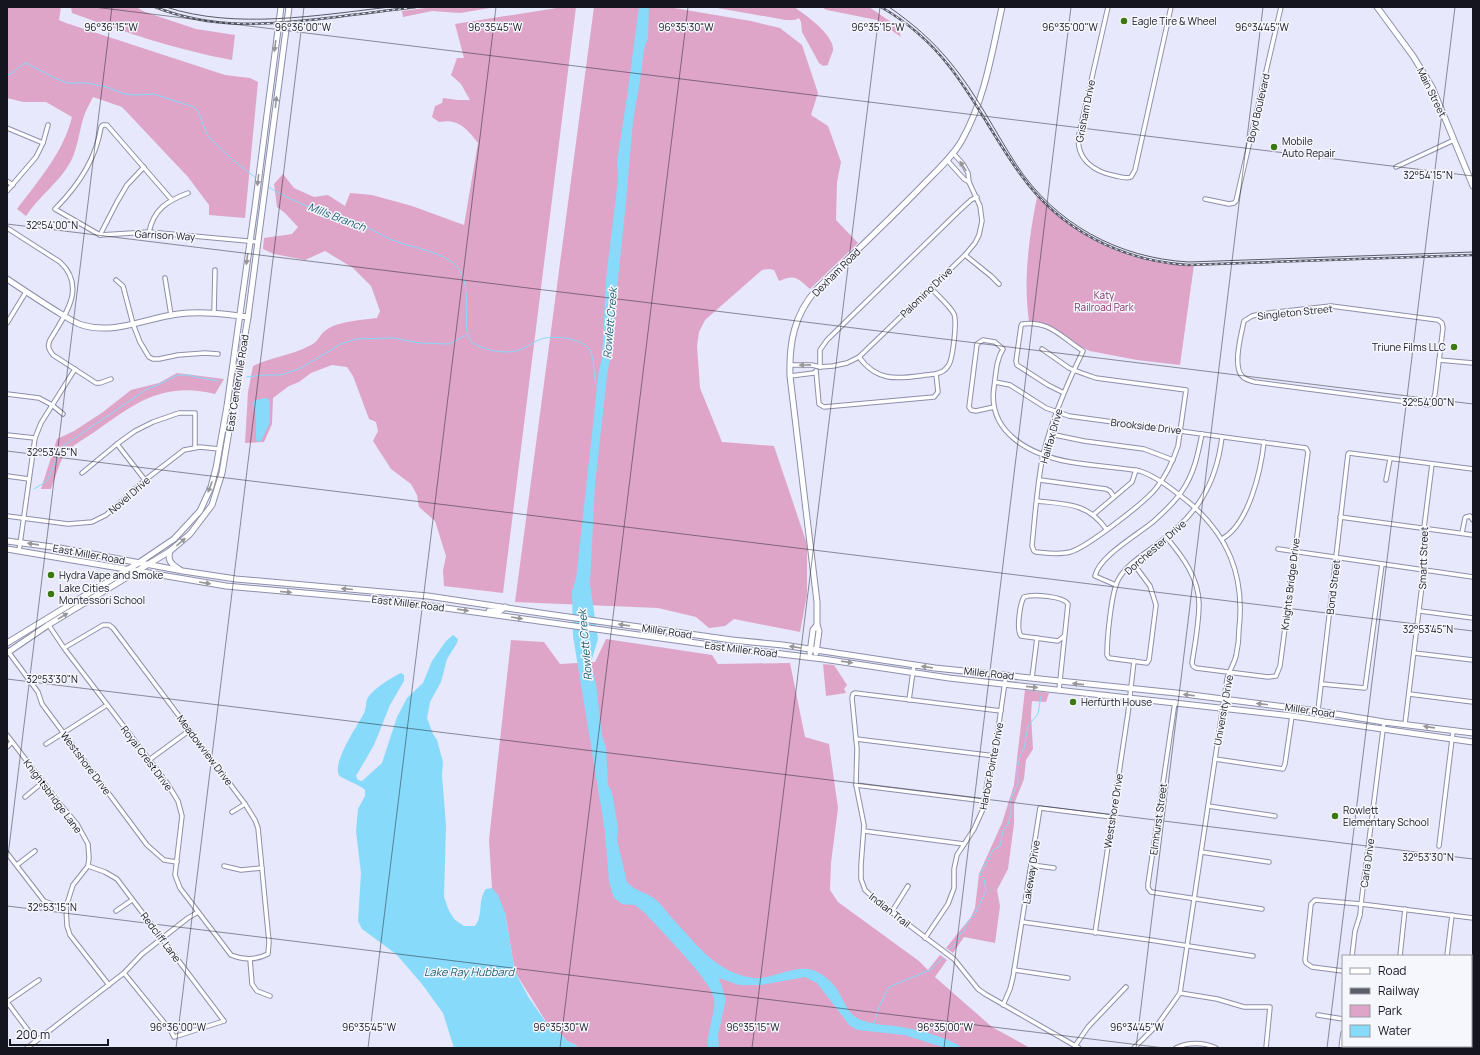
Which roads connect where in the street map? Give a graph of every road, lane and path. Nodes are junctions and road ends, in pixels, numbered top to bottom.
1 (281, 7) edge
2 (289, 7) edge
3 (1002, 7) edge
4 (1108, 7) edge
5 (1171, 7) edge
6 (1281, 7) edge
7 (1377, 7) edge
8 (273, 62) junction
9 (281, 63) junction
10 (48, 125) dead end
11 (265, 126) junction
12 (272, 127) junction
13 (7, 128) edge
14 (1454, 140) junction
15 (42, 143) junction
16 (953, 153) junction
17 (947, 160) junction
18 (144, 167) junction
19 (1396, 167) dead end
20 (7, 181) edge
21 (969, 182) junction
22 (13, 185) junction
23 (1473, 186) edge
24 (7, 191) edge
25 (188, 193) dead end
26 (977, 197) junction
27 (172, 199) junction
28 (1205, 199) dead end
29 (7, 228) edge
30 (149, 232) junction
31 (100, 235) junction
32 (250, 241) junction
33 (258, 242) junction
34 (965, 255) junction
35 (215, 270) dead end
36 (166, 278) dead end
37 (7, 279) edge
38 (116, 280) dead end
39 (999, 284) dead end
40 (931, 288) junction
41 (26, 292) junction
42 (214, 313) junction
43 (171, 315) junction
44 (65, 316) junction
45 (240, 316) junction
46 (248, 317) junction
47 (7, 323) edge
48 (133, 324) junction
49 (1042, 350) dead end
50 (218, 354) dead end
51 (859, 357) junction
52 (1439, 360) junction
53 (1473, 362) edge
54 (790, 365) junction
55 (820, 367) junction
56 (75, 369) junction
57 (1074, 370) junction
58 (816, 371) junction
59 (936, 374) junction
60 (790, 376) junction
61 (111, 379) dead end
62 (995, 382) junction
63 (7, 394) edge
64 (1064, 394) junction
65 (52, 405) junction
66 (994, 406) junction
67 (1056, 413) junction
68 (63, 414) dead end
69 (1180, 430) junction
70 (1050, 434) junction
71 (1202, 434) junction
72 (7, 435) edge
73 (1222, 437) junction
74 (35, 438) junction
75 (1264, 442) junction
76 (117, 444) junction
77 (195, 447) junction
78 (1304, 447) joint
79 (219, 449) junction
80 (226, 450) junction
81 (1043, 455) junction
82 (1390, 458) junction
83 (1173, 460) junction
84 (1432, 464) junction
85 (1473, 469) edge
86 (1136, 470) junction
87 (82, 473) dead end
88 (7, 476) edge
89 (29, 479) junction
90 (145, 480) junction
91 (1040, 480) junction
92 (1386, 480) dead end
93 (1161, 481) junction
94 (1179, 494) junction
95 (1114, 497) junction
96 (1037, 501) junction
97 (1196, 508) junction
98 (1093, 515) junction
99 (7, 516) edge
100 (1340, 517) junction
101 (24, 518) junction
102 (1473, 520) edge
103 (1424, 528) junction
104 (1106, 529) junction
105 (1462, 533) junction
106 (1473, 534) edge
107 (1167, 538) junction
108 (1222, 539) junction
109 (7, 541) edge
110 (20, 543) junction
111 (7, 549) edge
112 (1278, 549) dead end
113 (18, 550) junction
114 (1294, 550) junction
115 (170, 551) junction
116 (1336, 557) junction
117 (140, 562) junction
118 (1133, 563) junction
119 (149, 564) junction
120 (1382, 564) junction
121 (107, 565) junction
122 (129, 569) junction
123 (1424, 569) junction
124 (139, 571) junction
125 (183, 571) junction
126 (1473, 576) edge
127 (110, 580) junction
128 (247, 580) junction
129 (1116, 585) junction
130 (247, 588) junction
131 (92, 591) junction
132 (95, 596) junction
133 (441, 598) junction
134 (440, 607) junction
135 (505, 607) junction
136 (1420, 611) junction
137 (477, 612) junction
138 (1473, 618) edge
139 (44, 620) junction
140 (48, 625) junction
141 (817, 625) junction
142 (1064, 636) junction
143 (1037, 638) junction
144 (7, 643) edge
145 (64, 648) junction
146 (810, 650) junction
147 (8, 651) edge
148 (817, 651) junction
149 (1414, 653) junction
150 (809, 657) junction
151 (816, 658) junction
152 (1473, 660) edge
153 (1134, 661) junction
154 (914, 665) junction
155 (1229, 672) junction
156 (913, 674) junction
157 (1006, 675) junction
158 (1032, 678) junction
159 (1062, 682) junction
160 (1005, 684) junction
161 (1322, 684) junction
162 (1095, 685) junction
163 (1131, 689) junction
164 (1061, 690) junction
165 (1095, 694) junction
166 (1409, 694) junction
167 (1130, 697) junction
168 (1224, 699) junction
169 (909, 700) junction
170 (1175, 702) junction
171 (1473, 702) edge
172 (107, 705) junction
173 (1223, 708) junction
174 (1001, 711) junction
175 (1318, 711) junction
176 (1292, 716) junction
177 (1317, 719) junction
178 (1384, 722) junction
179 (1405, 724) junction
180 (190, 730) junction
181 (1383, 730) junction
182 (1453, 731) junction
183 (64, 733) junction
184 (1473, 733) edge
185 (7, 735) edge
186 (856, 739) junction
187 (1452, 739) junction
188 (12, 742) junction
189 (1473, 742) edge
190 (46, 744) dead end
191 (7, 747) edge
192 (995, 756) junction
193 (1215, 759) junction
194 (149, 760) junction
195 (43, 782) junction
196 (856, 785) junction
197 (25, 797) dead end
198 (985, 801) junction
199 (245, 804) junction
200 (1208, 806) junction
201 (232, 812) dead end
202 (1276, 816) dead end
203 (1112, 817) junction
204 (864, 832) junction
205 (964, 844) junction
206 (1439, 846) dead end
207 (35, 851) dead end
208 (1201, 852) junction
209 (7, 853) edge
210 (177, 862) junction
211 (1269, 862) dead end
212 (17, 865) junction
213 (1032, 865) junction
214 (88, 866) junction
215 (224, 866) dead end
216 (262, 868) junction
217 (1054, 868) dead end
218 (908, 886) dead end
219 (1194, 899) junction
220 (132, 900) junction
221 (1361, 904) junction
222 (66, 907) junction
223 (1262, 909) dead end
224 (1405, 909) junction
225 (116, 912) dead end
226 (198, 912) junction
227 (891, 913) junction
228 (1452, 915) junction
229 (1473, 918) edge
230 (1023, 922) junction
231 (1095, 933) junction
232 (162, 938) junction
233 (925, 938) junction
234 (1187, 947) junction
235 (1352, 955) edge
236 (1400, 955) edge
237 (1447, 955) edge
238 (1253, 956) dead end
239 (250, 959) junction
240 (1014, 970) junction
241 (1342, 971) edge
242 (124, 973) junction
243 (1068, 978) dead end
244 (39, 980) dead end
245 (109, 985) junction
246 (1126, 987) dead end
247 (1180, 993) junction
248 (270, 996) dead end
249 (7, 1002) edge
250 (1003, 1005) junction
251 (1318, 1015) dead end
252 (1342, 1019) edge
253 (36, 1041) junction
254 (1077, 1047) edge
255 (27, 1048) edge
256 (1134, 1048) edge
257 (1176, 1048) edge
258 (1216, 1048) edge
259 (1266, 1048) edge

1 -> 8 main road, East Centerville Road
2 - 9 main road, East Centerville Road
3 - 16 main road, Dexham Road
4 - 5 street, Grisham Drive
6 - 28 street, Boyd Boulevard
7 - 14 main road, Main Street
8 - 9 main road
8 - 11 main road, East Centerville Road
12 -> 9 main road, East Centerville Road
10 - 15 street
11 - 12 main road
11 -> 32 main road, East Centerville Road
12 - 33 main road, East Centerville Road
13 - 15 street
14 - 19 street
14 - 23 main road, Main Street
15 - 22 street
16 - 17 main road, Dexham Road
21 -> 16 street, Palomino Drive
17 - 21 street, Palomino Drive
17 - 54 main road, Dexham Road
18 - 27 street
18 - 31 street
18 - 31 street
20 - 22 street
21 - 26 street, Palomino Drive
22 - 24 street
25 - 27 street
26 - 34 street, Palomino Drive
26 - 55 street
27 - 30 street
29 - 44 street
30 - 31 street, Garrison Way
30 - 32 street, Garrison Way
32 - 33 street, Garrison Way
32 -> 45 main road, East Centerville Road
33 - 46 main road, East Centerville Road
34 - 39 street
34 - 40 street, Palomino Drive
35 - 42 street
36 - 43 street
37 - 41 main road
38 - 48 street
40 - 51 street, Palomino Drive
40 - 59 street
41 - 44 main road
41 - 47 street
42 - 43 main road
42 - 45 main road
43 - 48 main road
44 - 48 main road
44 - 56 street
45 - 46 main road
45 - 79 main road, East Centerville Road
46 - 80 main road, East Centerville Road
48 - 50 street
49 - 57 street
51 - 55 street, Palomino Drive
51 - 59 street
52 - 52 street, Singleton Street
52 - 53 street
55 -> 54 street, Palomino Drive
54 - 60 main road, Dexham Road
55 - 58 street
56 - 61 street
56 - 65 street
57 - 64 street, Hailfax Drive
57 - 64 street, Hailfax Drive
57 - 69 street
58 - 59 street
58 - 60 street
60 - 141 main road, Dexham Road
62 - 66 street
62 - 66 street
62 - 67 street, Brookside Drive
63 - 65 street
64 - 67 street, Hailfax Drive
65 - 68 street
65 - 74 street
66 - 81 street, University Drive
67 - 69 street, Brookside Drive
67 - 70 street, Hailfax Drive
69 - 71 street, Brookside Drive
69 - 83 street
70 - 81 street, Hailfax Drive
70 - 83 street
71 - 73 street, Brookside Drive
71 - 94 street
72 - 74 street
73 - 75 street, Brookside Drive
73 - 97 street, Dorchester Drive
74 - 89 street
75 - 78 street, Brookside Drive
75 - 108 street
76 - 77 street
76 - 87 street
76 - 90 street
77 - 79 street, Novel Drive
77 - 90 street, Novel Drive
78 - 114 street, Knights Bridge Drive
79 - 80 main road
79 -> 117 main road, East Centerville Road
115 -> 80 main road, East Centerville Road
81 - 86 street, University Drive
81 - 91 street, Hailfax Drive
82 - 84 street
82 - 92 street
82 - 100 street, Bond Street
83 - 93 street
84 - 85 street
84 - 103 street, Smartt Street
86 - 93 street, University Drive
86 - 95 street
88 - 89 street
89 - 101 street
90 - 101 street, Novel Drive
91 - 95 street
91 - 96 street, Hailfax Drive
93 - 94 street, University Drive
93 - 104 street
94 - 97 street, University Drive
94 - 129 street
95 - 98 street
96 - 98 street
96 - 104 street, Hailfax Drive
97 - 107 street, Dorchester Drive
97 - 108 street, University Drive
98 - 104 street
99 - 101 street, Novel Drive
100 - 103 street
100 - 116 street, Bond Street
101 - 110 street
102 - 105 street
103 - 105 street
103 - 123 street, Smartt Street
105 - 106 street
107 - 118 street, Dorchester Drive
107 - 155 street
108 - 155 street, University Drive
109 - 110 main road, East Miller Road
110 - 113 street
117 -> 110 main road, East Miller Road
111 - 113 main road, East Miller Road
112 - 114 street
113 - 121 main road, East Miller Road
114 - 116 street
114 - 155 street, Knights Bridge Drive
115 - 119 main road, East Centerville Road
115 - 125 main road
116 - 120 street
116 - 161 street, Bond Street
117 - 119 main road, East Miller Road
117 - 122 main road, East Centerville Road
118 - 129 street, Dorchester Drive
118 - 153 street
119 - 124 main road, East Centerville Road
119 - 125 main road, East Miller Road
120 - 123 street
120 - 161 street
121 - 122 main road, East Miller Road
121 - 127 main road
122 - 124 main road, East Miller Road
122 - 127 main road, East Centerville Road
123 - 126 street
123 - 136 street, Smartt Street
124 -> 130 main road, East Miller Road
124 - 132 main road, East Centerville Road
125 - 128 main road, East Miller Road
127 - 131 main road, East Centerville Road
128 - 130 main road
133 -> 128 main road, East Miller Road
129 - 153 street, Dorchester Drive
130 -> 134 main road, East Miller Road
131 - 132 main road
131 - 139 main road, East Centerville Road
140 -> 132 main road, East Centerville Road
133 - 134 main road
133 - 135 main road, East Miller Road
134 -> 137 main road, East Miller Road
135 - 137 main road
146 -> 135 main road, Miller Road
136 - 138 street
136 - 149 street, Smartt Street
137 -> 150 main road, East Miller Road
139 - 140 street, Royal Crest Drive
139 - 144 main road, East Centerville Road
140 - 145 street, Royal Crest Drive
140 - 147 main road, East Centerville Road
141 - 146 main road, Dexham Road
141 - 148 main road, Dexham Road
142 - 143 street
142 - 143 street
142 - 159 street
143 - 158 street
145 - 172 street, Royal Crest Drive
145 - 180 street, Meadowview Drive
146 - 148 main road, Miller Road
146 - 150 main road, Dexham Road
147 - 183 street, Westshore Drive
148 - 151 main road, Dexham Road
148 - 154 main road, Miller Road
149 - 152 street
149 - 166 street, Smartt Street
150 - 151 main road, Miller Road
151 -> 156 main road, Miller Road
153 - 163 street
154 - 156 street
157 -> 154 main road, Miller Road
155 - 168 street, University Drive
156 - 160 main road, Miller Road
156 - 169 street
157 - 158 main road, Miller Road
157 - 160 street, Harbor Pointe Drive
158 - 159 main road, Miller Road
162 -> 159 main road, Miller Road
159 - 164 main road
160 -> 164 main road, Miller Road
160 - 174 street, Harbor Pointe Drive
161 - 175 street, Bond Street
162 - 163 main road, Miller Road
162 - 165 main road
163 - 167 street, Westshore Drive
168 -> 163 main road, Miller Road
164 - 165 main road, Miller Road
165 - 167 main road, Miller Road
166 - 171 street
166 - 179 street, Smartt Street
167 - 170 main road, Miller Road
167 - 203 street, Westshore Drive
168 - 173 street, University Drive
175 -> 168 main road, Miller Road
169 - 174 street
169 - 186 street, Indian Trail
170 - 173 main road, Miller Road
170 - 219 street, Elmhurst Street
172 - 183 street
172 - 194 street, Royal Crest Drive
173 - 176 main road, Miller Road
173 - 193 street, University Drive
174 - 192 street, Harbor Pointe Drive
175 - 177 street, Bond Street
175 - 178 main road, Miller Road
176 - 177 main road, Miller Road
176 - 193 street
177 - 181 main road, Miller Road
178 - 179 main road, Miller Road
178 - 181 street, Carla Drive
182 -> 179 main road, Miller Road
180 - 194 street
180 - 199 street, Meadowview Drive
181 - 187 main road, Miller Road
181 - 221 street, Carla Drive
182 - 184 main road, Miller Road
182 - 187 street
183 - 190 street
183 - 210 street, Westshore Drive
185 - 188 street, Knightsbridge Lane
186 - 192 street
186 - 196 street, Indian Trail
187 - 189 main road, Miller Road
187 - 206 street
188 - 191 street
188 - 195 street, Knightsbridge Lane
192 - 198 street, Harbor Pointe Drive
193 - 200 street, University Drive
194 - 210 street, Royal Crest Drive
195 - 197 street
195 - 214 street, Knightsbridge Lane
196 - 198 street
196 - 204 street, Indian Trail
198 - 205 street, Harbor Pointe Drive
199 - 201 street
199 - 216 street, Meadowview Drive
200 - 202 street
200 - 208 street, University Drive
203 - 213 street, Lakeway Drive
203 - 231 street, Westshore Drive
204 - 205 street
204 - 227 street, Indian Trail
205 - 233 street, Harbor Pointe Drive
207 - 212 street
208 - 211 street
208 - 219 street, University Drive
209 - 212 street
210 - 226 street, Royal Crest Drive
212 - 222 street
213 - 217 street
213 - 230 street, Lakeway Drive
214 - 220 street, Redcliff Lane
214 - 222 street
215 - 216 street
216 - 239 street, Meadowview Drive
218 - 227 street
219 - 223 street, Elmhurst Street
219 - 234 street, University Drive
220 - 225 street
220 - 232 street, Redcliff Lane
221 - 224 street
221 - 235 street, Carla Drive
221 - 241 street
222 - 245 street
224 - 228 street
224 - 236 street
226 - 232 street
226 - 239 street, Royal Crest Drive
227 - 233 street, Indian Trail
228 - 229 street
228 - 237 street
230 - 231 street
230 - 240 street, Lakeway Drive
231 - 234 street
232 - 242 street
232 - 242 street, Redcliff Lane
233 - 250 street, Indian Trail
234 - 238 street
234 - 247 street, University Drive
239 - 248 street
240 - 243 street
240 - 250 street, Lakeway Drive
242 - 245 street
244 - 249 street
245 - 253 street
246 - 254 street
247 - 256 street
247 - 259 street
249 - 253 street
250 - 254 street, Indian Trail
251 - 252 street
253 - 255 street
257 - 258 street

